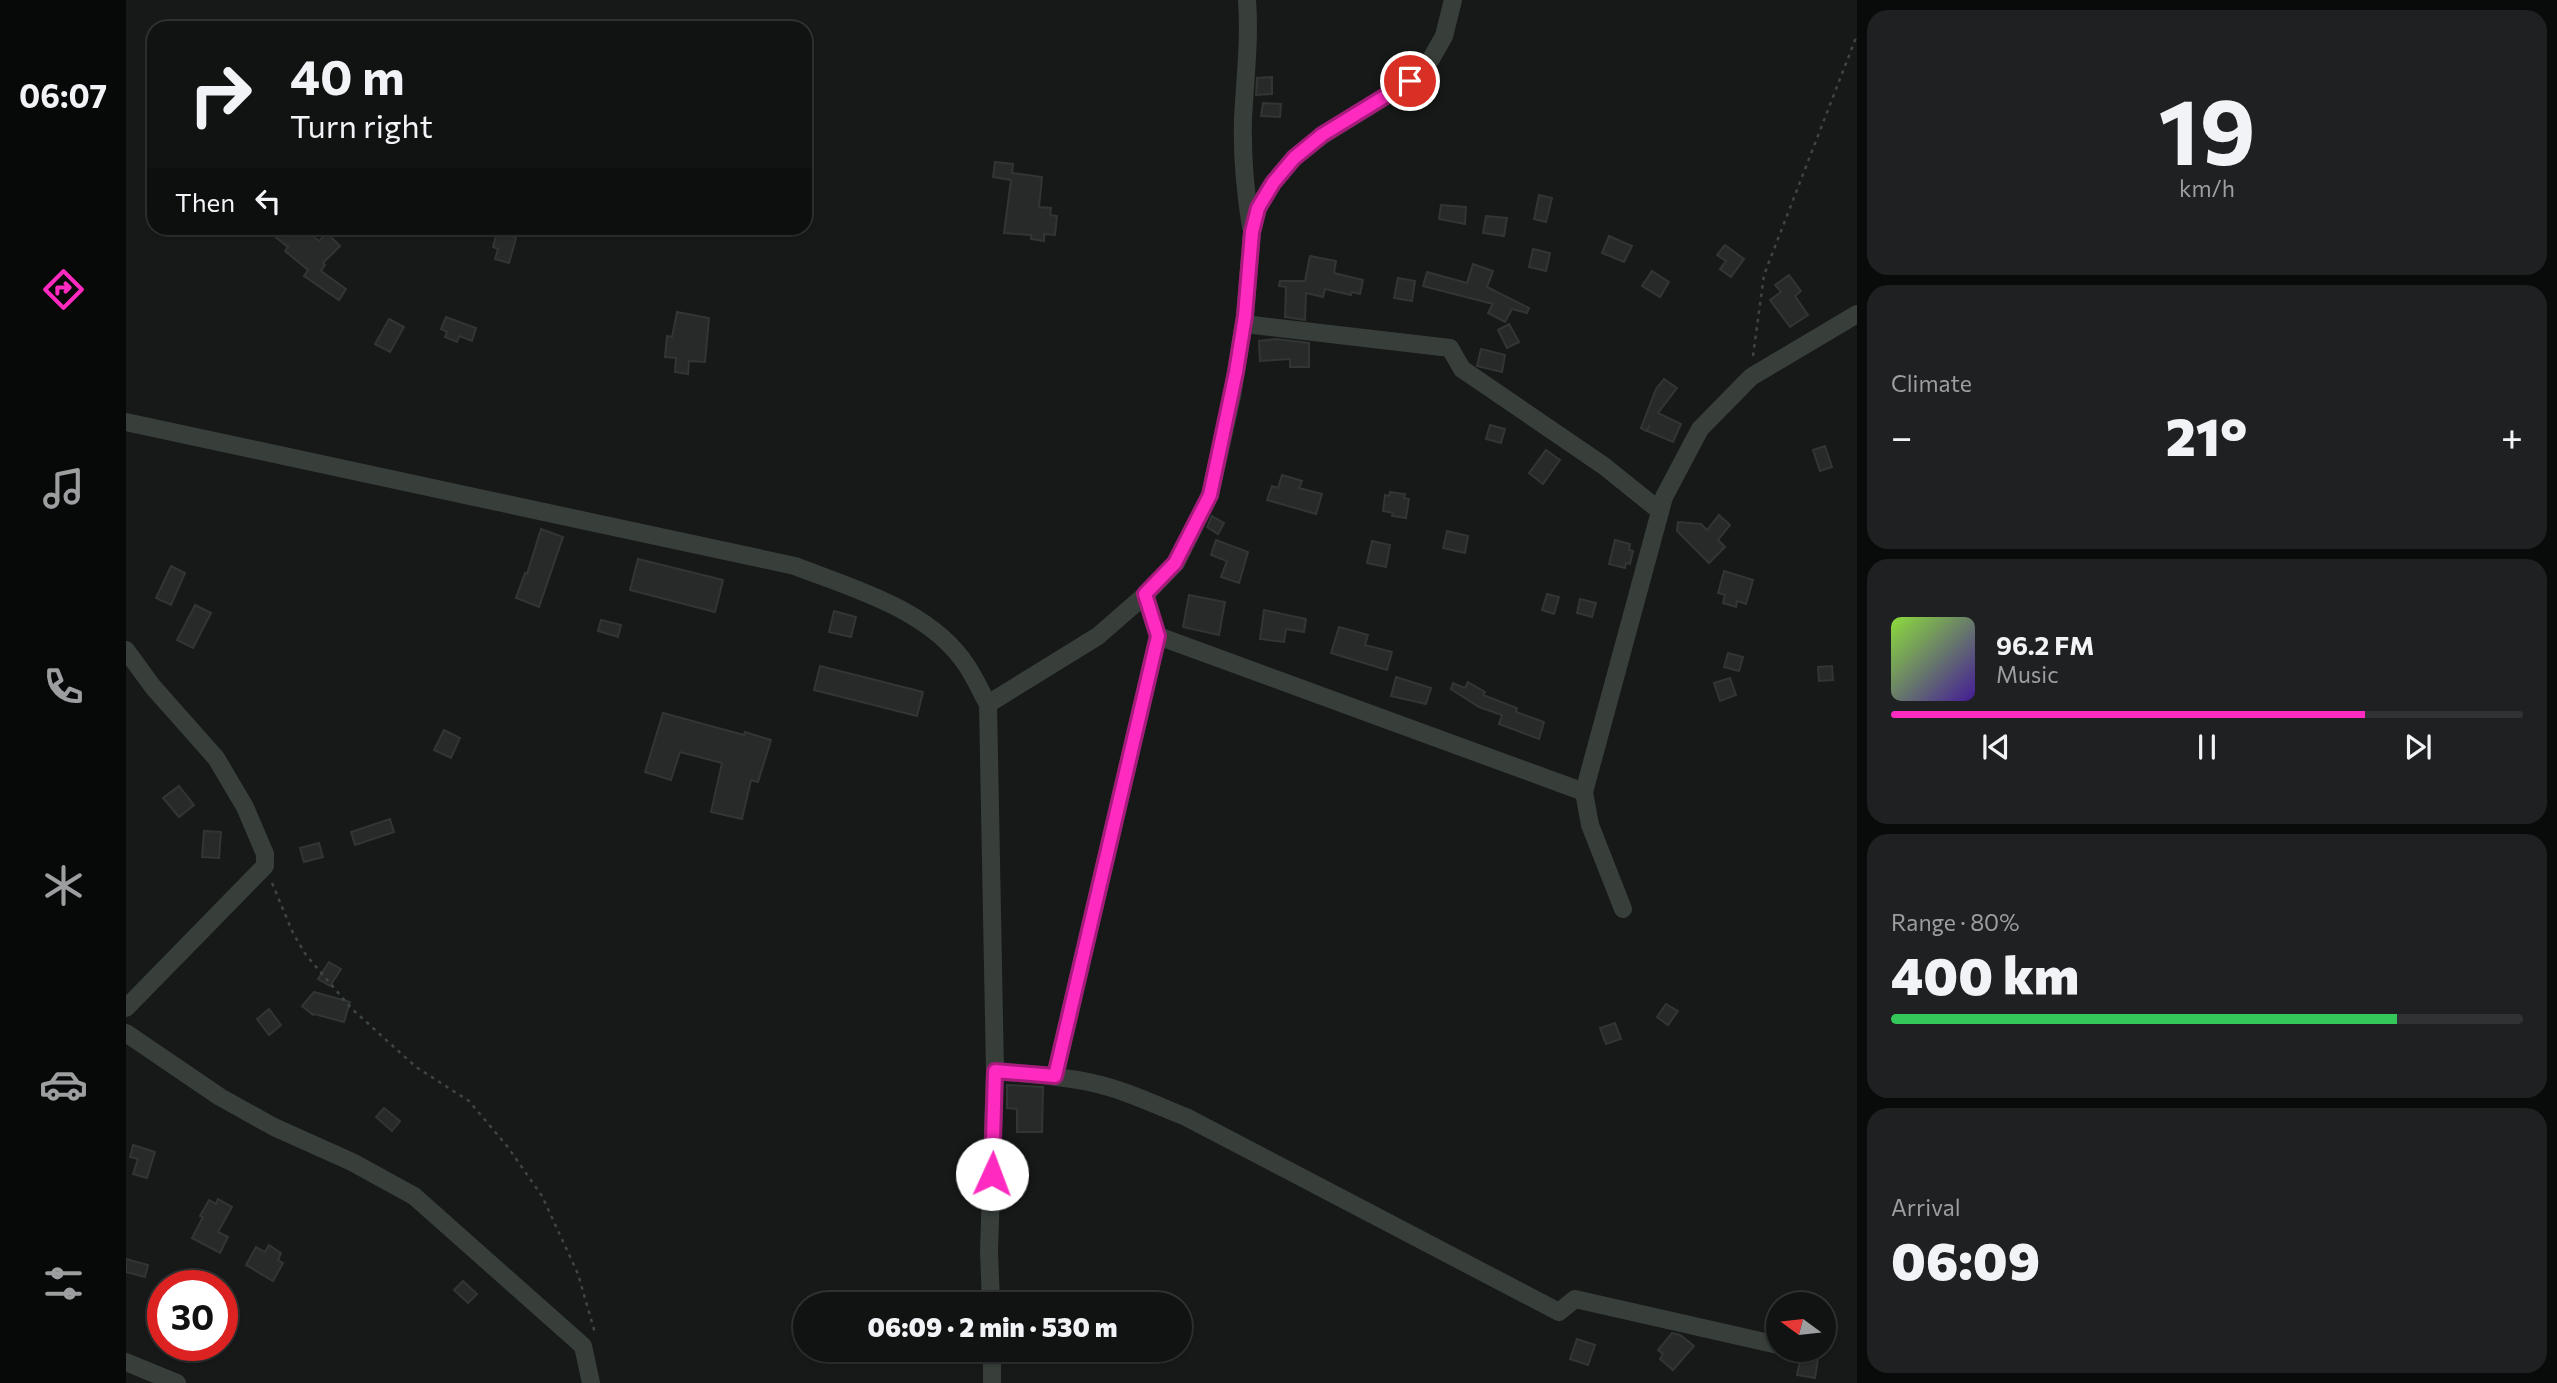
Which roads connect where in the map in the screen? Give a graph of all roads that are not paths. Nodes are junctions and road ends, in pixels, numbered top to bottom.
1 (1247, 0) edge
2 (1452, 4) edge
3 (1252, 232) junction
4 (1857, 314) edge
5 (1244, 324) junction
6 (126, 422) edge
7 (1660, 511) junction
8 (1145, 594) junction
9 (1158, 636) junction
10 (126, 650) edge
11 (988, 704) junction
12 (1584, 792) junction
13 (1623, 909) dead end
14 (126, 1008) edge
15 (126, 1033) edge
16 (995, 1071) junction
17 (1055, 1076) junction
18 (990, 1292) edge
19 (1766, 1342) edge
20 (992, 1362) edge
21 (126, 1363) edge
22 (177, 1383) edge
23 (590, 1383) edge
24 (992, 1383) edge

1 - 3 street
2 - 3 street
3 - 5 street
4 - 7 street
5 - 7 street
5 - 8 street
6 - 11 street
7 - 12 street
8 - 9 street
8 - 11 street
9 - 12 street
9 - 17 street
10 - 14 street
11 - 16 street
12 - 13 street
15 - 23 street
16 - 17 street
16 - 18 street
17 - 19 street
20 - 24 street
21 - 22 street

